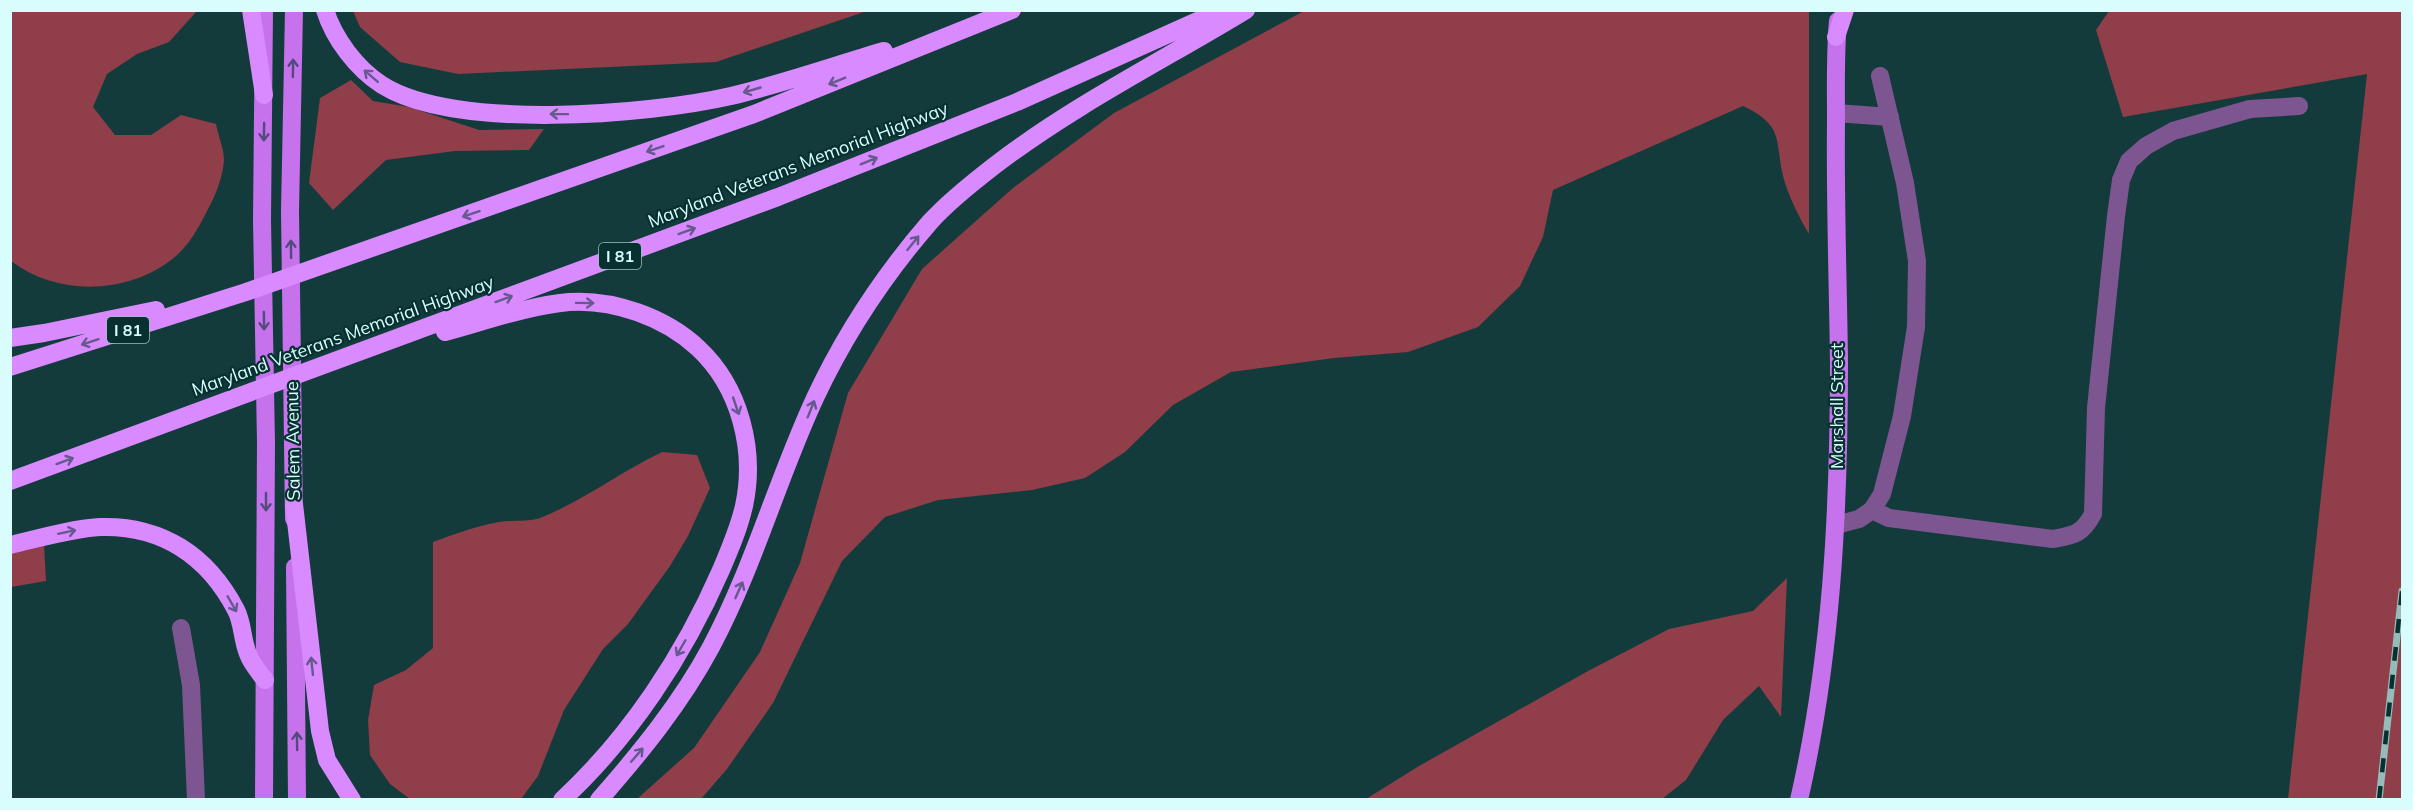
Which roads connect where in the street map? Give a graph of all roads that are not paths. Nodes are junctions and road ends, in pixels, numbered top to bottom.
1 (251, 10) edge
2 (264, 10) edge
3 (294, 10) edge
4 (325, 10) edge
5 (1012, 10) edge
6 (1222, 10) edge
7 (1246, 10) edge
8 (1839, 10) edge
9 (1845, 10) edge
10 (989, 20) junction
11 (1836, 37) junction
12 (1880, 76) dead end
13 (264, 95) junction
14 (2299, 106) dead end
15 (1836, 113) junction
16 (1890, 117) junction
17 (246, 292) junction
18 (10, 338) edge
19 (325, 366) junction
20 (10, 367) edge
21 (10, 481) edge
22 (294, 504) junction
23 (1872, 510) junction
24 (1836, 525) junction
25 (10, 545) edge
26 (181, 628) dead end
27 (265, 680) junction
28 (196, 800) edge
29 (264, 800) edge
30 (297, 800) edge
31 (352, 800) edge
32 (562, 800) edge
33 (599, 800) edge
34 (1799, 800) edge

1 - 13 highway
2 - 13 main road, Salem Avenue
22 -> 3 main road, Salem Avenue
10 -> 4 highway
5 - 10 highway, I 81
19 -> 6 highway, Maryland Veterans Memorial Highway / I 81
33 -> 7 highway
8 - 11 main road, Marshall Street
9 - 11 highway
10 -> 17 highway, I 81
11 - 15 main road, Marshall Street
12 - 16 street
13 -> 27 main road, Salem Avenue
14 - 23 street
15 - 16 street
15 - 24 main road, Marshall Street
16 - 23 street
17 - 18 highway
17 -> 20 highway, I 81
21 -> 19 highway, Maryland Veterans Memorial Highway / I 81
19 -> 32 highway
30 -> 22 main road, Salem Avenue
31 -> 22 highway
23 - 24 street
24 - 34 main road, Marshall Street
25 -> 27 highway
26 - 28 street
27 - 29 main road, Salem Avenue

